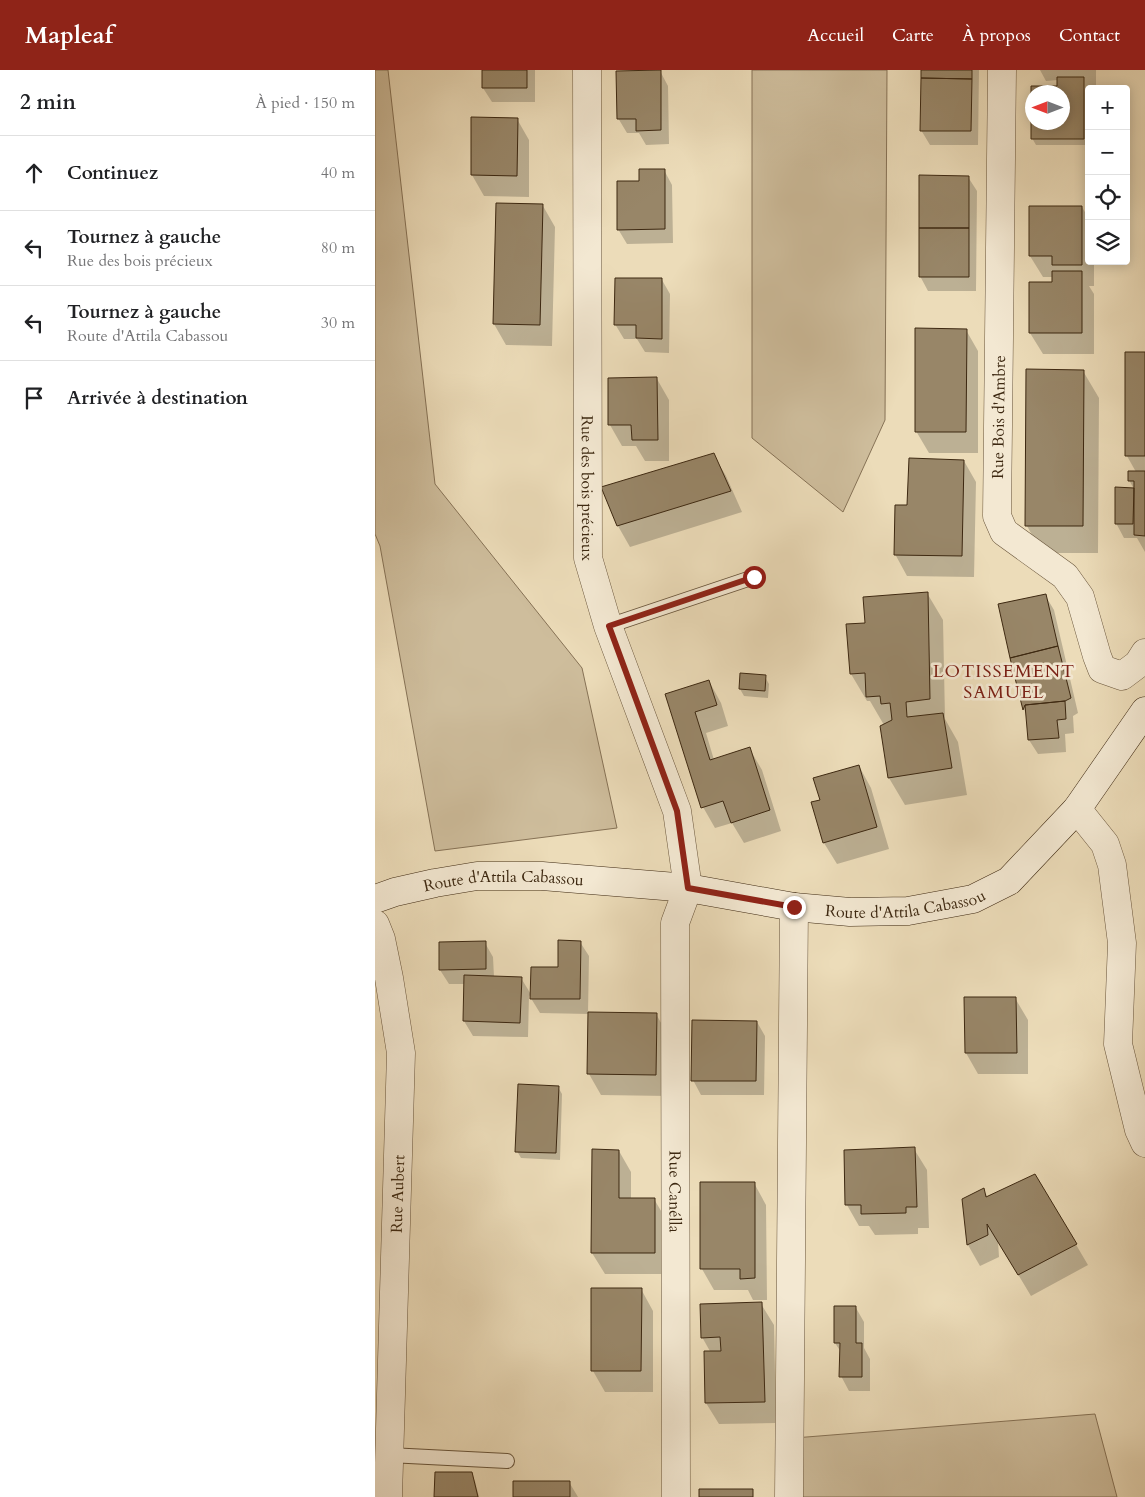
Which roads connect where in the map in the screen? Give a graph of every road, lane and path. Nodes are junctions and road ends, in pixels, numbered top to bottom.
1 (587, 70) edge
2 (1002, 70) edge
3 (754, 577) dead end
4 (609, 626) junction
5 (1145, 653) edge
6 (1145, 711) edge
7 (1077, 809) junction
8 (688, 888) junction
9 (375, 899) edge
10 (794, 907) junction
11 (375, 924) edge
12 (1145, 1142) edge
13 (389, 1455) junction
14 (507, 1461) dead end
15 (388, 1497) edge
16 (676, 1497) edge
17 (789, 1497) edge

1 - 4 street, Rue des bois précieux
2 - 5 street, Rue Bois d'Ambre
3 - 4 lane
4 - 8 street, Rue des bois précieux
6 - 7 street, Route d'Attila Cabassou
7 - 10 street, Route d'Attila Cabassou
7 - 12 street
8 - 9 street, Route d'Attila Cabassou
8 - 10 street, Route d'Attila Cabassou
8 - 16 street, Rue Canélla
10 - 17 street
11 - 13 street, Rue Aubert
13 - 14 lane
13 - 15 street, Rue Aubert

